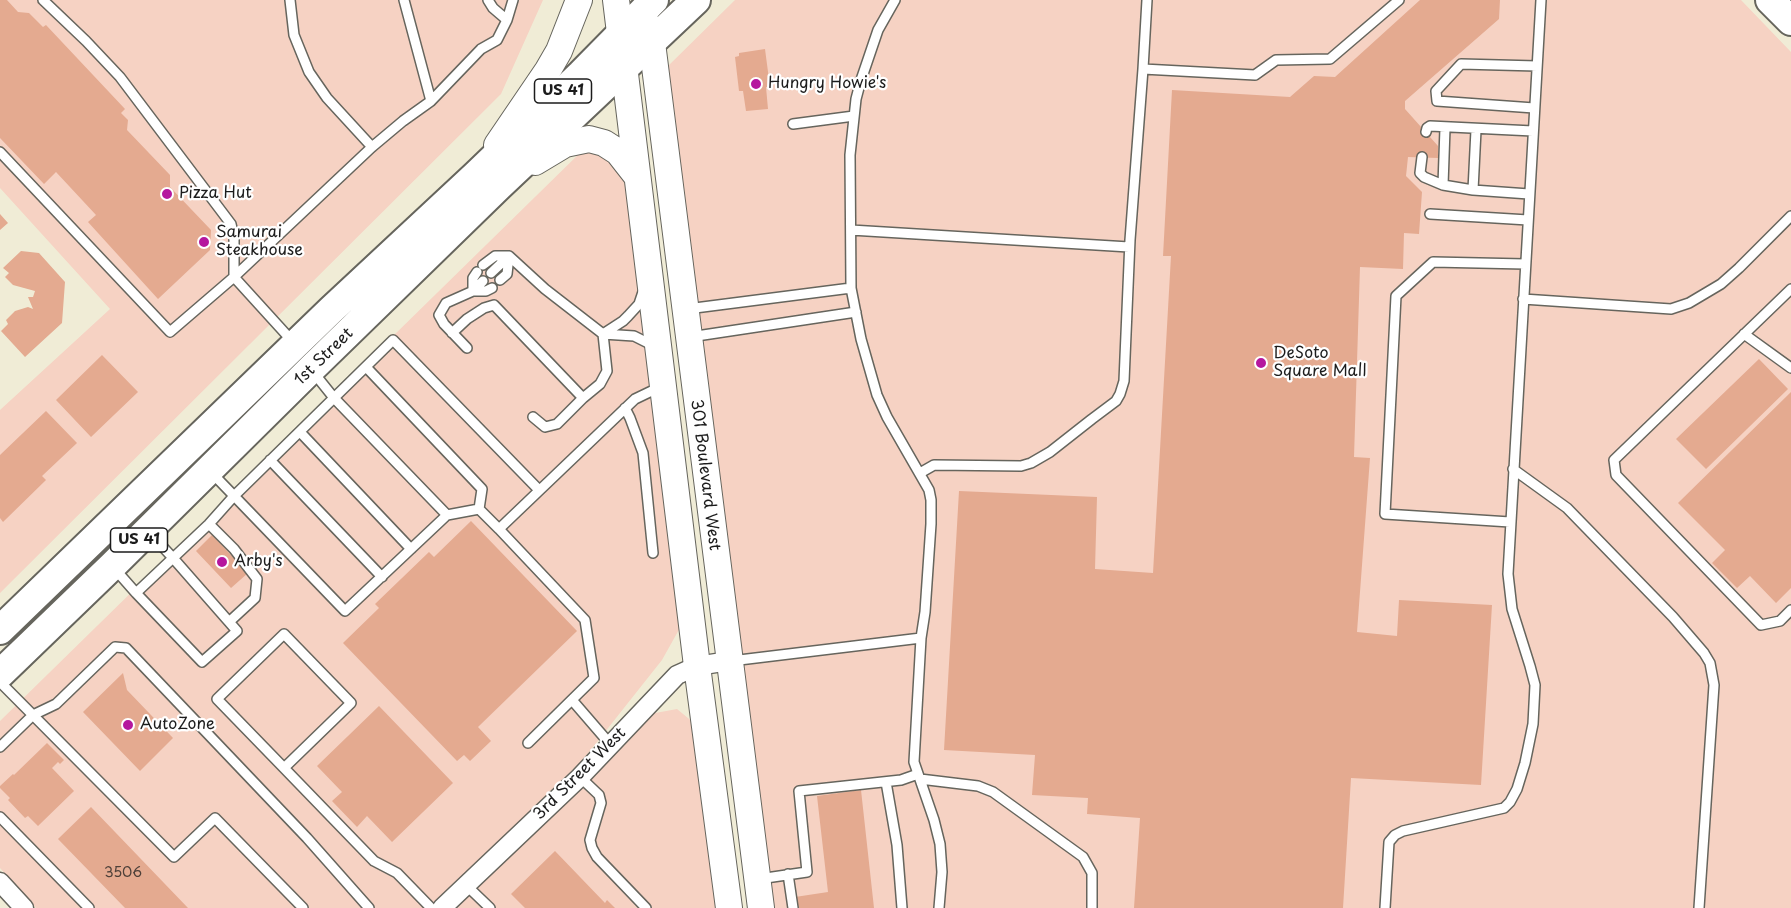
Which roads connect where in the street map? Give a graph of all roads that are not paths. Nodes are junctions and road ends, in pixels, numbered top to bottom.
1 (43, 0) edge
2 (290, 0) edge
3 (404, 0) edge
4 (488, 0) edge
5 (513, 0) edge
6 (579, 0) edge
7 (616, 0) edge
8 (696, 0) edge
9 (895, 0) edge
10 (1146, 0) edge
11 (1399, 0) edge
12 (1541, 0) edge
13 (1770, 0) edge
14 (649, 2) edge
15 (507, 20) junction
16 (1791, 21) edge
17 (620, 34) junction
18 (651, 43) junction
19 (1537, 66) junction
20 (624, 67) junction
21 (1143, 69) junction
22 (431, 101) junction
23 (1534, 108) junction
24 (854, 116) junction
25 (793, 124) dead end
26 (1445, 128) junction
27 (1476, 130) junction
28 (1426, 132) dead end
29 (1533, 132) junction
30 (372, 147) junction
31 (0, 152) edge
32 (1422, 158) dead end
33 (636, 175) junction
34 (487, 181) junction
35 (1443, 185) junction
36 (1473, 190) junction
37 (1529, 194) junction
38 (1430, 214) dead end
39 (1791, 216) edge
40 (1528, 220) junction
41 (851, 230) junction
42 (1129, 247) junction
43 (509, 256) junction
44 (1525, 264) junction
45 (491, 273) dead end
46 (649, 276) junction
47 (234, 277) junction
48 (500, 280) dead end
49 (483, 281) dead end
50 (492, 288) dead end
51 (851, 288) junction
52 (1791, 289) edge
53 (473, 291) junction
54 (1523, 299) junction
55 (684, 309) junction
56 (856, 312) junction
57 (452, 333) junction
58 (603, 334) junction
59 (1744, 334) junction
60 (688, 338) junction
61 (295, 345) junction
62 (467, 348) dead end
63 (658, 348) junction
64 (366, 367) junction
65 (1791, 368) edge
66 (311, 369) junction
67 (663, 386) junction
68 (334, 398) junction
69 (583, 398) junction
70 (625, 408) junction
71 (533, 417) dead end
72 (300, 432) junction
73 (270, 460) junction
74 (1513, 469) junction
75 (209, 470) junction
76 (920, 473) junction
77 (539, 490) junction
78 (234, 496) junction
79 (479, 509) junction
80 (447, 515) junction
81 (1510, 522) junction
82 (209, 524) junction
83 (499, 529) junction
84 (148, 531) junction
85 (411, 549) junction
86 (653, 553) dead end
87 (173, 558) junction
88 (112, 566) junction
89 (57, 576) junction
90 (382, 577) junction
91 (136, 593) junction
92 (1791, 610) edge
93 (229, 622) junction
94 (0, 630) edge
95 (921, 638) junction
96 (0, 651) edge
97 (729, 662) junction
98 (697, 666) junction
99 (0, 674) edge
100 (0, 682) edge
101 (572, 700) junction
102 (33, 715) junction
103 (528, 743) dead end
104 (610, 744) junction
105 (0, 747) edge
106 (284, 768) junction
107 (919, 776) junction
108 (580, 777) junction
109 (886, 782) junction
110 (0, 817) edge
111 (788, 874) junction
112 (757, 879) junction
113 (0, 882) edge
114 (466, 885) junction
115 (17, 906) edge
116 (89, 908) edge
117 (303, 908) edge
118 (369, 908) edge
119 (430, 908) edge
120 (442, 908) edge
121 (490, 908) edge
122 (646, 908) edge
123 (729, 908) edge
124 (760, 908) edge
125 (793, 908) edge
126 (902, 908) edge
127 (939, 908) edge
128 (1092, 908) edge
129 (1385, 908) edge
130 (1699, 908) edge

1 - 47 lane
2 - 30 lane
3 - 22 lane
4 - 15 lane
5 - 15 lane
6 - 34 main road
7 - 17 main road, 301 Boulevard West
8 - 18 main road, US 41
9 - 24 lane
10 - 21 lane
11 - 21 lane
12 - 19 lane
13 - 16 main road
14 - 17 main road, 1st Street / US 41
14 - 18 main road, 301 Boulevard West
15 - 22 lane
17 - 20 main road, 301 Boulevard West
17 - 34 main road, 1st Street / US 41
18 - 20 main road, 1st Street / US 41
18 - 55 main road, 301 Boulevard West
19 - 23 lane
19 - 23 lane
20 - 33 main road, 301 Boulevard West
20 - 34 main road, 1st Street / US 41
21 - 42 lane
22 - 30 lane
23 - 29 lane
24 - 25 lane
24 - 41 lane
26 - 27 lane
26 - 28 lane
26 - 35 lane
27 - 29 lane
27 - 36 lane
29 - 37 lane
30 - 47 lane
31 - 47 lane
32 - 35 lane
33 - 34 main road
33 - 46 main road, 301 Boulevard West
34 - 61 main road, 1st Street / US 41
34 - 66 main road, 1st Street / US 41
35 - 36 lane
36 - 37 lane
37 - 40 lane
38 - 40 lane
39 - 54 lane
40 - 44 lane
41 - 42 lane
41 - 51 lane
42 - 76 lane
43 - 45 lane
43 - 48 lane
43 - 53 lane
43 - 58 lane
44 - 54 lane
44 - 81 lane
46 - 58 lane
46 - 63 main road, 301 Boulevard West
47 - 61 lane
49 - 53 lane
50 - 53 lane
51 - 55 lane
51 - 56 lane
52 - 59 lane
53 - 57 lane
54 - 74 lane
55 - 60 main road, 301 Boulevard West
56 - 60 lane
56 - 76 lane
57 - 62 lane
57 - 69 lane
58 - 63 lane
58 - 69 lane
59 - 65 lane
59 - 92 lane
60 - 97 main road, 301 Boulevard West
61 - 89 main road, 1st Street / US 41
63 - 67 main road, 301 Boulevard West
64 - 68 lane
64 - 77 lane
64 - 79 lane
66 - 68 lane
66 - 75 main road, 1st Street / US 41
67 - 70 lane
67 - 98 main road, 301 Boulevard West
68 - 72 lane
68 - 80 lane
69 - 71 lane
70 - 77 lane
70 - 86 lane
72 - 73 lane
72 - 85 lane
73 - 78 lane
73 - 90 lane
74 - 81 lane
74 - 130 lane
75 - 78 lane
75 - 84 main road, 1st Street / US 41
76 - 95 lane
77 - 83 lane
78 - 82 lane
78 - 90 lane
79 - 80 lane
79 - 83 lane
80 - 85 lane
81 - 129 lane
82 - 87 lane
82 - 93 lane
83 - 101 lane
84 - 87 lane
84 - 88 main road, 1st Street / US 41
85 - 90 lane
87 - 91 lane
87 - 93 lane
88 - 91 lane
88 - 99 main road, 1st Street / US 41
89 - 94 main road, 1st Street / US 41
89 - 96 main road
91 - 93 lane
95 - 97 lane
95 - 107 lane
97 - 98 street, 3rd Street West
97 - 112 main road, 301 Boulevard West
98 - 104 street, 3rd Street West
98 - 123 main road, 301 Boulevard West
100 - 102 lane
101 - 103 lane
101 - 104 lane
102 - 105 lane
102 - 117 lane
102 - 118 lane
104 - 108 street, 3rd Street West
106 - 106 lane
106 - 119 lane
107 - 109 lane
107 - 127 lane
107 - 128 lane
108 - 114 street, 3rd Street West
108 - 122 lane
109 - 111 lane
109 - 126 lane
110 - 116 lane
111 - 112 lane
111 - 125 lane
112 - 124 main road, 301 Boulevard West
113 - 115 street
114 - 120 street, 3rd Street West
114 - 121 lane

